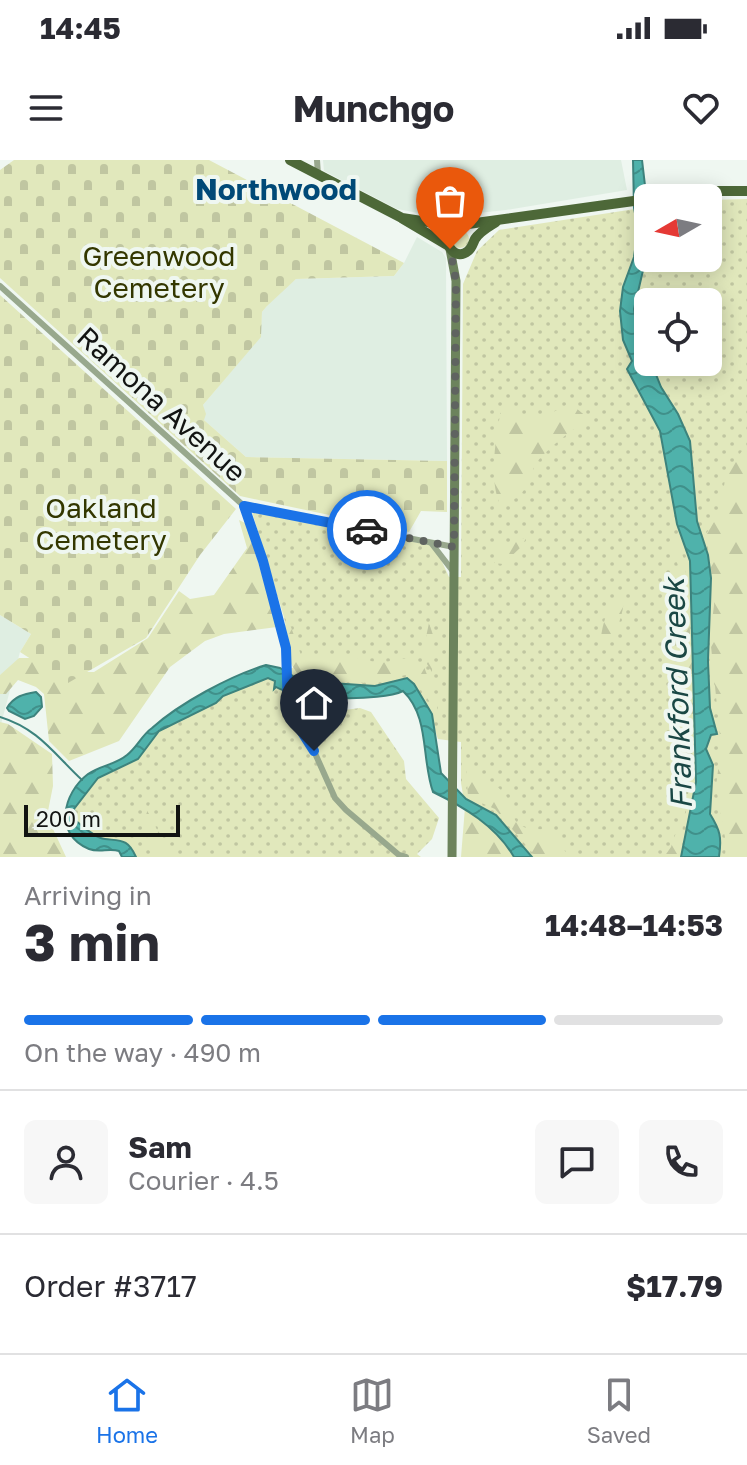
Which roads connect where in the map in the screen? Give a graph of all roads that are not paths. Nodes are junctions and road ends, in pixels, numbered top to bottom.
1 (290, 160) edge
2 (317, 160) edge
3 (318, 175) junction
4 (722, 191) edge
5 (747, 191) edge
6 (634, 201) edge
7 (402, 218) junction
8 (498, 221) junction
9 (460, 225) junction
10 (471, 246) junction
11 (448, 247) junction
12 (456, 281) junction
13 (0, 286) edge
14 (244, 506) junction
15 (429, 542) junction
16 (454, 547) junction
17 (454, 573) junction
18 (406, 857) edge
19 (452, 857) edge

1 - 3 main road
2 - 3 street
3 - 7 main road
4 - 5 main road
6 - 8 main road
7 - 9 main road
7 - 11 main road
8 - 9 main road
8 - 10 main road
9 - 10 main road
9 - 11 main road
10 - 11 main road
10 - 12 street
11 - 12 street
12 - 16 street
13 - 14 street, Ramona Avenue
14 - 15 street, Ramona Avenue
14 - 18 street
15 - 16 street, Ramona Avenue
15 - 17 street
16 - 17 street
17 - 19 street

